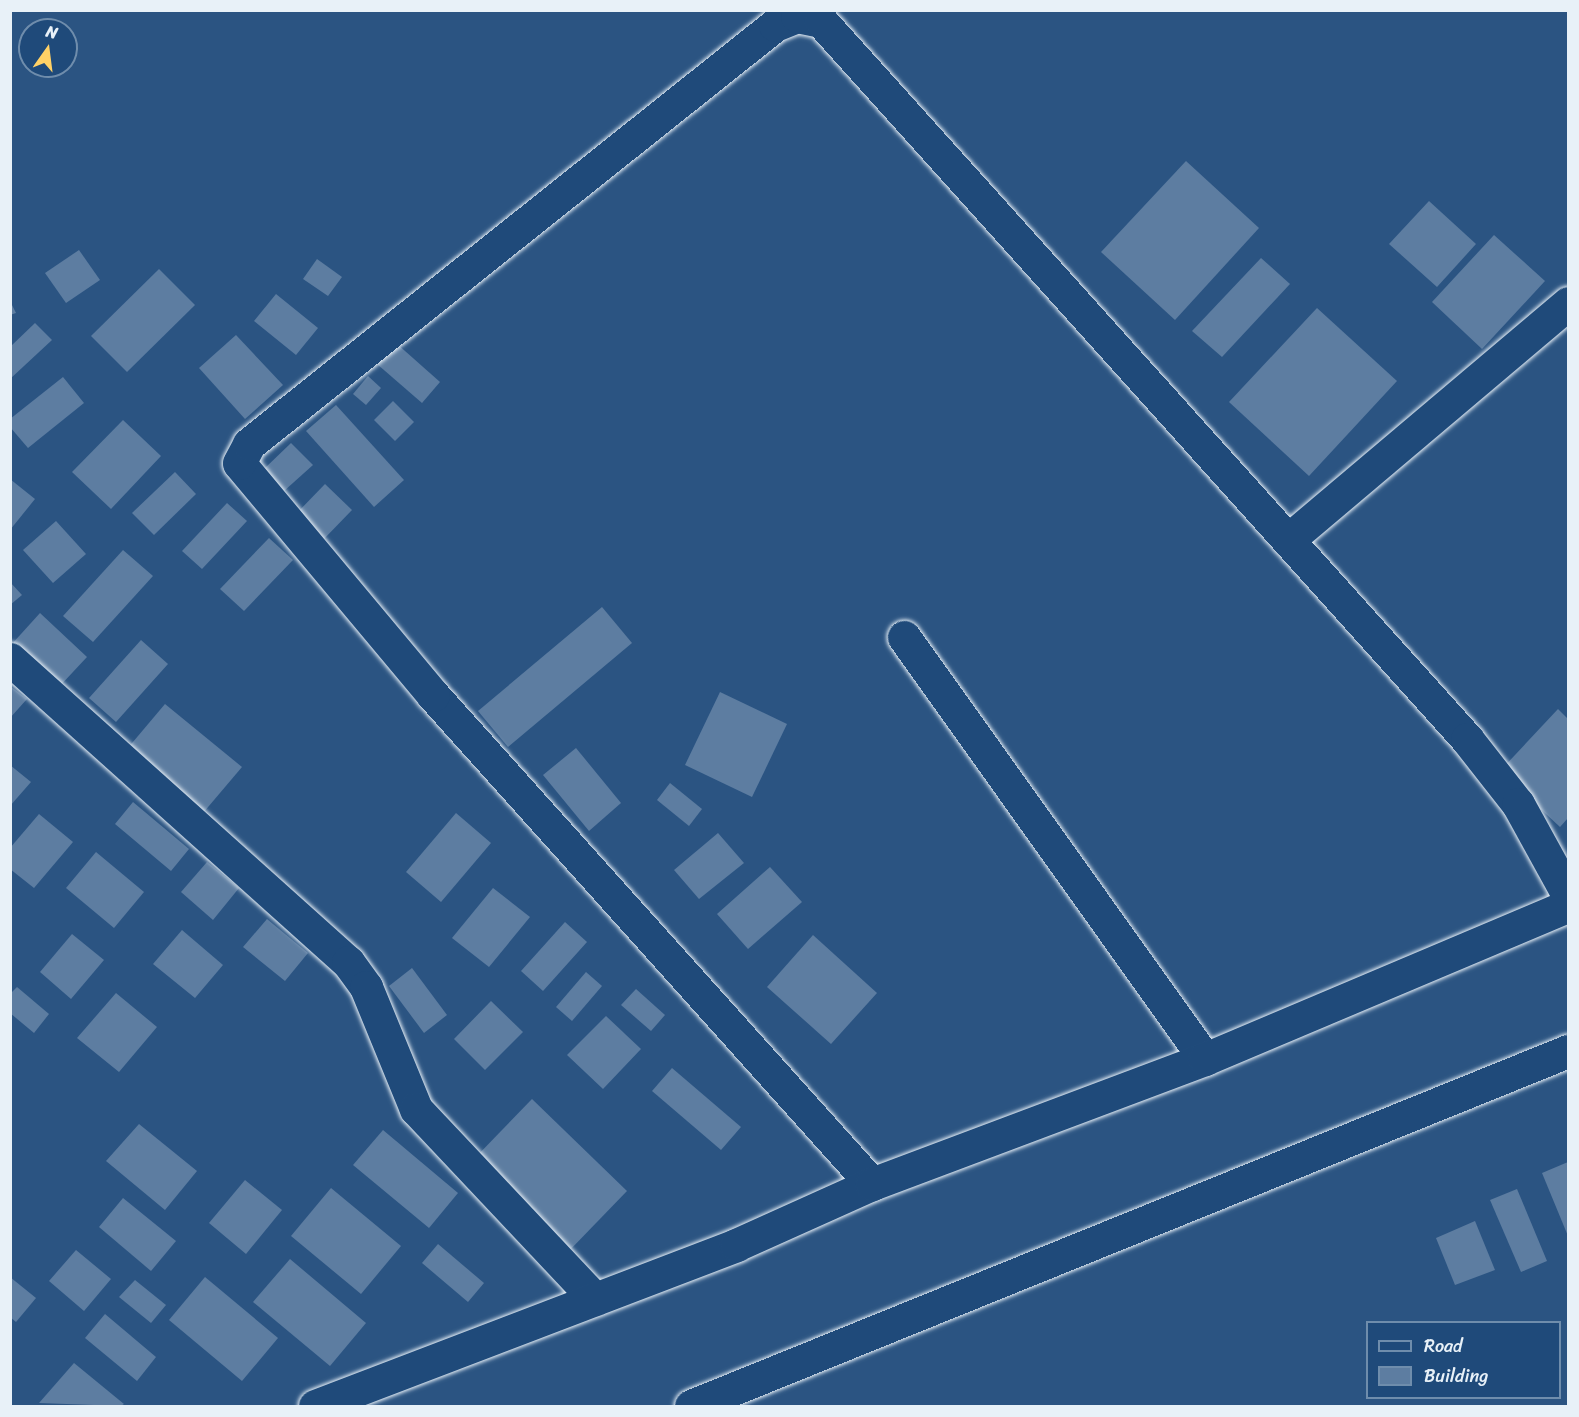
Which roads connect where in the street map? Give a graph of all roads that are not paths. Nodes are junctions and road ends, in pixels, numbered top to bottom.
1 (1569, 303) edge
2 (1288, 540) junction
3 (904, 637) dead end
4 (10, 659) edge
5 (1569, 896) edge
6 (1569, 906) edge
7 (1569, 1051) edge
8 (1205, 1059) junction
9 (872, 1184) junction
10 (595, 1299) junction
11 (315, 1407) edge
12 (691, 1407) edge

1 - 2 street
2 - 5 street
2 - 9 street
3 - 8 street
4 - 10 street
6 - 8 street
7 - 12 street
8 - 9 street
9 - 10 street
10 - 11 street

